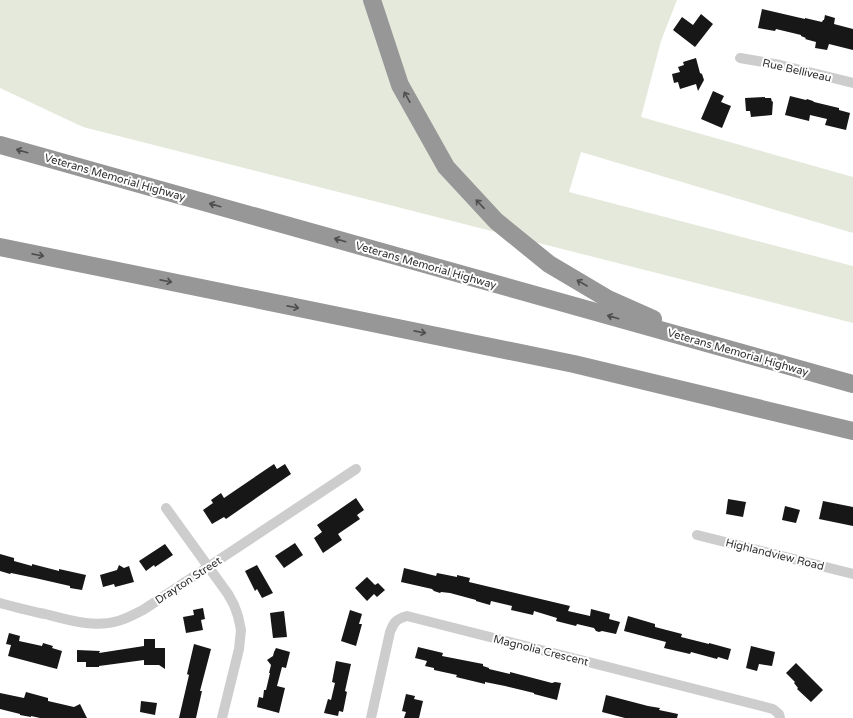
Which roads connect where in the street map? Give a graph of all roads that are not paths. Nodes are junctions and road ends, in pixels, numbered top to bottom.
1 (372, 0) edge
2 (740, 58) dead end
3 (853, 83) edge
4 (0, 145) edge
5 (0, 247) edge
6 (705, 343) junction
7 (853, 384) edge
8 (853, 431) edge
9 (356, 469) dead end
10 (166, 508) dead end
11 (697, 535) dead end
12 (208, 567) junction
13 (853, 574) edge
14 (0, 603) edge
15 (222, 718) edge
16 (371, 718) edge
17 (780, 718) edge

6 -> 1 highway
2 - 3 street, Rue Belliveau
6 -> 4 highway, Veterans Memorial Highway
5 -> 8 highway
6 - 7 highway, Veterans Memorial Highway
9 - 12 street, Drayton Street
10 - 12 street
11 - 13 street, Highlandview Road
12 - 14 street, Drayton Street
12 - 15 street
16 - 17 street, Magnolia Crescent

